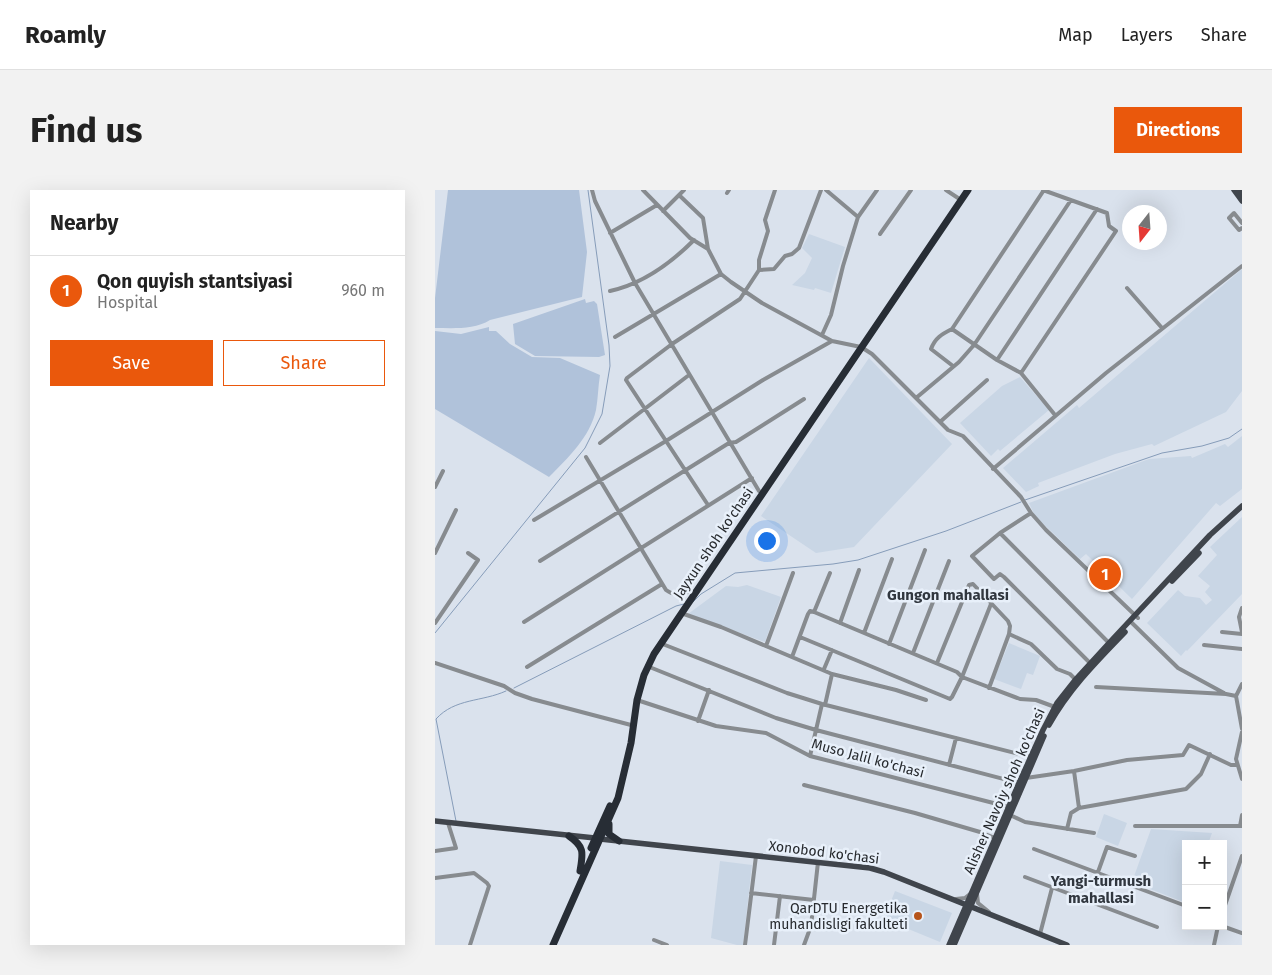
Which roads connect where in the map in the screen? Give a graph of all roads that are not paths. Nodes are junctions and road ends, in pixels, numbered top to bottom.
1 (592, 190) edge
2 (643, 190) edge
3 (684, 190) edge
4 (775, 190) edge
5 (821, 190) edge
6 (826, 190) edge
7 (877, 190) edge
8 (911, 190) edge
9 (946, 190) edge
10 (964, 190) edge
11 (968, 190) edge
12 (1043, 190) edge
13 (1234, 190) edge
14 (1239, 190) edge
15 (679, 195) junction
16 (958, 198) junction
17 (1242, 198) edge
18 (1071, 200) junction
19 (657, 205) junction
20 (1097, 209) junction
21 (663, 211) junction
22 (858, 216) junction
23 (1242, 223) edge
24 (1242, 228) edge
25 (611, 233) junction
26 (880, 234) dead end
27 (693, 240) junction
28 (708, 249) junction
29 (1242, 266) edge
30 (759, 270) junction
31 (721, 274) junction
32 (635, 282) junction
33 (1127, 288) dead end
34 (610, 291) dead end
35 (746, 292) junction
36 (654, 313) junction
37 (1162, 328) junction
38 (952, 329) junction
39 (822, 335) junction
40 (615, 337) dead end
41 (832, 341) junction
42 (672, 344) junction
43 (974, 344) junction
44 (859, 347) junction
45 (997, 360) junction
46 (953, 366) junction
47 (1021, 373) junction
48 (689, 375) junction
49 (987, 380) dead end
50 (916, 398) junction
51 (804, 399) dead end
52 (646, 410) junction
53 (712, 411) junction
54 (1055, 415) junction
55 (940, 422) junction
56 (666, 441) junction
57 (600, 443) dead end
58 (729, 443) junction
59 (587, 457) dead end
60 (993, 469) junction
61 (685, 470) junction
62 (443, 471) dead end
63 (752, 478) junction
64 (599, 480) junction
65 (435, 487) edge
66 (759, 491) junction
67 (708, 505) junction
68 (1242, 506) edge
69 (456, 510) dead end
70 (1242, 510) edge
71 (618, 512) junction
72 (1031, 513) junction
73 (534, 520) dead end
74 (1000, 533) junction
75 (641, 548) junction
76 (925, 550) dead end
77 (435, 553) edge
78 (468, 553) dead end
79 (892, 559) dead end
80 (540, 561) dead end
81 (949, 562) dead end
82 (859, 570) dead end
83 (793, 573) dead end
84 (830, 573) dead end
85 (661, 584) junction
86 (691, 594) junction
87 (991, 604) junction
88 (1242, 608) edge
89 (679, 612) junction
90 (814, 612) junction
91 (1137, 617) junction
92 (524, 622) dead end
93 (840, 622) junction
94 (1131, 622) junction
95 (435, 623) edge
96 (1222, 632) dead end
97 (864, 633) junction
98 (1242, 633) edge
99 (1009, 634) junction
100 (800, 637) junction
101 (660, 643) junction
102 (1109, 643) junction
103 (889, 644) junction
104 (1204, 644) dead end
105 (765, 646) junction
106 (832, 650) junction
107 (1242, 650) edge
108 (913, 653) junction
109 (792, 657) junction
110 (435, 663) edge
111 (937, 663) junction
112 (1090, 663) junction
113 (647, 666) junction
114 (527, 667) dead end
115 (824, 669) junction
116 (832, 674) junction
117 (962, 677) junction
118 (1075, 679) junction
119 (1242, 684) edge
120 (1096, 687) dead end
121 (989, 688) junction
122 (709, 690) junction
123 (1226, 694) junction
124 (1237, 696) junction
125 (637, 700) junction
126 (926, 700) dead end
127 (823, 704) junction
128 (1055, 707) junction
129 (698, 721) junction
130 (631, 725) junction
131 (816, 730) junction
132 (1242, 730) edge
133 (957, 738) junction
134 (1241, 743) edge
135 (1210, 754) junction
136 (810, 756) junction
137 (1031, 756) junction
138 (949, 765) junction
139 (1237, 765) junction
140 (1074, 771) junction
141 (1027, 778) junction
142 (1242, 780) edge
143 (1019, 783) junction
144 (804, 785) dead end
145 (1018, 790) junction
146 (1009, 807) junction
147 (1079, 808) junction
148 (612, 812) junction
149 (1010, 815) junction
150 (1242, 815) edge
151 (435, 821) edge
152 (448, 823) junction
153 (1135, 826) dead end
154 (1241, 826) edge
155 (1067, 829) junction
156 (1094, 833) dead end
157 (569, 836) junction
158 (995, 838) junction
159 (598, 839) junction
160 (619, 841) junction
161 (1034, 849) dead end
162 (435, 851) edge
163 (755, 856) junction
164 (1135, 856) dead end
165 (1242, 856) edge
166 (818, 862) junction
167 (580, 871) junction
168 (1098, 872) junction
169 (1025, 877) dead end
170 (435, 878) edge
171 (1052, 888) junction
172 (975, 892) junction
173 (751, 894) junction
174 (780, 896) junction
175 (948, 898) junction
176 (1227, 899) edge
177 (814, 900) junction
178 (1182, 904) edge
179 (969, 906) junction
180 (992, 916) junction
181 (1157, 927) dead end
182 (1227, 928) edge
183 (1217, 930) edge
184 (1242, 933) edge
185 (1040, 934) junction
186 (654, 940) dead end
187 (470, 945) edge
188 (549, 945) edge
189 (553, 945) edge
190 (667, 945) edge
191 (745, 945) edge
192 (774, 945) edge
193 (804, 945) edge
194 (949, 945) edge
195 (954, 945) edge
196 (1067, 945) edge
197 (1213, 945) edge

1 - 25 street
2 - 19 street
3 - 15 street
4 - 30 street
5 - 30 street
6 - 22 street
7 - 22 street
8 - 26 street
9 - 16 street
10 - 16 highway, Jayxun shoh ko'chasi
11 - 44 highway, Jayxun shoh ko'chasi
12 - 18 street
12 - 38 street
13 - 17 main road
14 - 17 main road
15 - 21 street
15 - 28 street
16 - 44 highway, Jayxun shoh ko'chasi
18 - 20 street
18 - 43 street
19 - 21 street
19 - 25 street
20 - 45 street
20 - 47 street
21 - 27 street
22 - 39 street
23 - 24 street
25 - 32 street
27 - 28 street
27 - 32 street
28 - 31 street
29 - 37 street
30 - 35 street
31 - 35 street
31 - 36 street
32 - 34 street
32 - 36 street
33 - 37 street
35 - 39 street
35 - 42 street
36 - 40 street
36 - 42 street
37 - 54 street
38 - 43 street
38 - 46 street
39 - 41 street
41 - 44 street
41 - 53 street
42 - 48 street
42 - 52 street
43 - 45 street
43 - 46 street
44 - 50 street
44 - 66 highway, Jayxun shoh ko'chasi
44 - 86 highway, Jayxun shoh ko'chasi
45 - 47 street
46 - 50 street
47 - 54 street
48 - 52 street
48 - 53 street
49 - 55 street
50 - 55 street
51 - 58 street
52 - 56 street
52 - 57 street
53 - 56 street
53 - 58 street
54 - 60 street
55 - 60 street
56 - 61 street
56 - 64 street
58 - 61 street
58 - 63 street
59 - 64 street
60 - 72 street
61 - 67 street
61 - 71 street
62 - 65 street
63 - 66 street
63 - 67 street
64 - 71 street
64 - 73 street
66 - 86 highway, Jayxun shoh ko'chasi
67 - 75 street
68 - 91 main road, Alisher Navoiy shoh ko'chasi
69 - 77 street
70 - 91 main road, Alisher Navoiy shoh ko'chasi
71 - 75 street
71 - 80 street
72 - 74 street
72 - 91 street
74 - 102 street
74 - 112 street
75 - 85 street
75 - 92 street
76 - 103 street
78 - 95 street
79 - 97 street
81 - 108 street
82 - 93 street
83 - 105 street
84 - 90 street
85 - 86 street
85 - 114 street
86 - 89 highway, Jayxun shoh ko'chasi
87 - 99 street
87 - 111 street
87 - 117 street
88 - 98 street
89 - 101 highway, Jayxun shoh ko'chasi
89 - 105 street
89 - 130 highway, Jayxun shoh ko'chasi
90 - 93 street
90 - 100 street
91 - 94 main road, Alisher Navoiy shoh ko'chasi
93 - 97 street
94 - 102 main road, Alisher Navoiy shoh ko'chasi
94 - 123 street
94 - 141 main road, Alisher Navoiy shoh ko'chasi
96 - 98 street
97 - 103 street
99 - 118 street
99 - 121 street
100 - 106 street
100 - 109 street
101 - 113 highway, Jayxun shoh ko'chasi
101 - 127 street
102 - 112 main road, Alisher Navoiy shoh ko'chasi
103 - 108 street
104 - 107 street
105 - 109 street
106 - 115 street
106 - 117 street
108 - 111 street
109 - 115 street
110 - 130 street
111 - 117 street
112 - 118 main road, Alisher Navoiy shoh ko'chasi
113 - 122 street
113 - 125 highway, Jayxun shoh ko'chasi
115 - 116 street
116 - 126 street
116 - 127 street
117 - 121 street
118 - 128 main road, Alisher Navoiy shoh ko'chasi
119 - 124 street
120 - 123 street
121 - 128 street
122 - 129 street
122 - 131 street
123 - 124 street
124 - 132 street
125 - 129 street, Muso Jalil ko'chasi
125 - 148 highway, Jayxun shoh ko'chasi
127 - 131 street
127 - 133 street
128 - 137 main road, Alisher Navoiy shoh ko'chasi
129 - 136 street, Muso Jalil ko'chasi
130 - 159 highway, Jayxun shoh ko'chasi
131 - 136 street
131 - 138 street
132 - 134 street
133 - 137 street
133 - 138 street
134 - 139 street
135 - 139 street
135 - 140 street
135 - 147 street
136 - 146 street, Muso Jalil ko'chasi
137 - 143 main road, Alisher Navoiy shoh ko'chasi
138 - 143 street
139 - 142 street
140 - 141 street
140 - 147 street
141 - 145 main road, Alisher Navoiy shoh ko'chasi
143 - 145 main road, Alisher Navoiy shoh ko'chasi
144 - 158 street
145 - 146 main road, Alisher Navoiy shoh ko'chasi
145 - 149 main road, Alisher Navoiy shoh ko'chasi
146 - 158 main road, Alisher Navoiy shoh ko'chasi
147 - 155 street
148 - 159 highway, Jayxun shoh ko'chasi
148 - 160 highway
149 - 155 street
149 - 172 main road, Alisher Navoiy shoh ko'chasi
150 - 154 street
151 - 152 main road, Xonobod ko'chasi
152 - 157 main road, Xonobod ko'chasi
152 - 162 street
153 - 154 street
155 - 156 street
157 - 159 main road, Xonobod ko'chasi
157 - 167 highway
158 - 172 main road, Alisher Navoiy shoh ko'chasi
159 - 160 main road, Xonobod ko'chasi
159 - 167 highway, Jayxun shoh ko'chasi
159 - 189 highway, Jayxun shoh ko'chasi
160 - 163 main road, Xonobod ko'chasi
161 - 168 street
163 - 166 main road, Xonobod ko'chasi
163 - 173 street
164 - 168 street
165 - 176 street
166 - 175 main road, Xonobod ko'chasi
166 - 177 street
167 - 188 highway, Jayxun shoh ko'chasi
168 - 178 street
169 - 171 street
170 - 187 street
171 - 181 street
171 - 185 street
172 - 175 street
172 - 179 main road, Alisher Navoiy shoh ko'chasi
172 - 180 street
173 - 174 street
173 - 191 street
174 - 177 street
174 - 192 street
175 - 179 main road, Xonobod ko'chasi
177 - 193 street
179 - 180 main road, Xonobod ko'chasi
179 - 194 main road, Alisher Navoiy shoh ko'chasi
179 - 195 main road, Alisher Navoiy shoh ko'chasi
180 - 185 main road, Xonobod ko'chasi
182 - 184 street
183 - 197 street
185 - 196 main road, Xonobod ko'chasi
186 - 190 street

